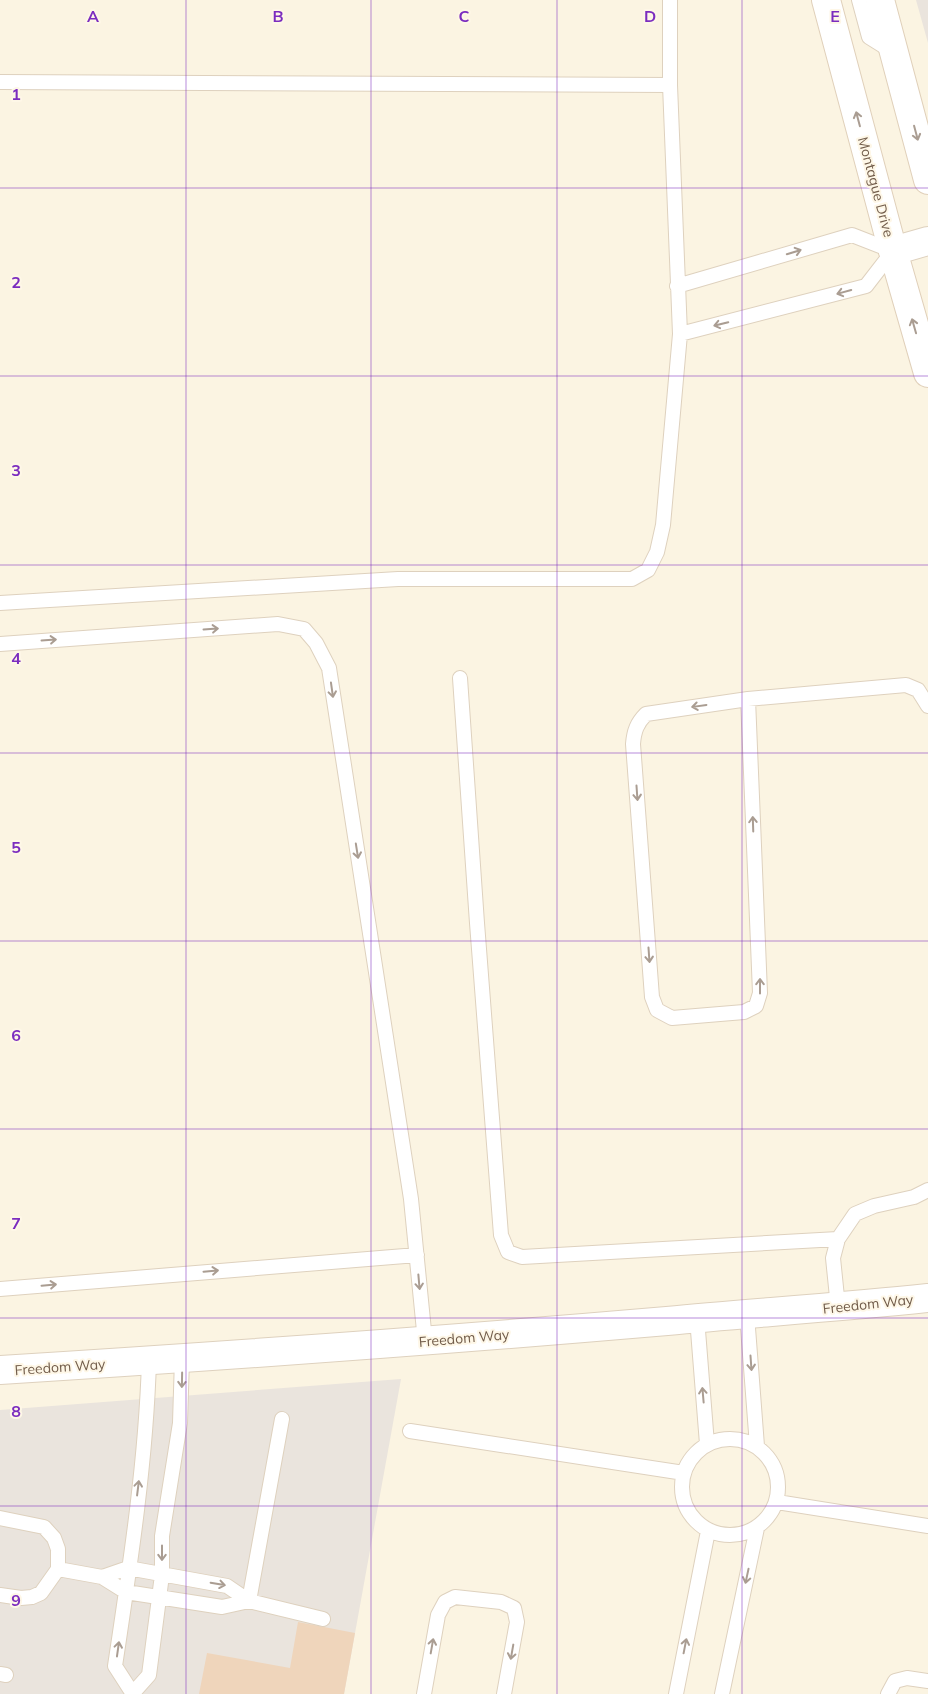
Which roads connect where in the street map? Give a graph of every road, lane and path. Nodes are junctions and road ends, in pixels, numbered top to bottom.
1 (670, 0) edge
2 (826, 0) edge
3 (859, 0) edge
4 (880, 0) edge
5 (894, 52) junction
6 (0, 82) edge
7 (670, 85) junction
8 (928, 180) edge
9 (928, 241) edge
10 (892, 251) junction
11 (677, 286) junction
12 (680, 334) junction
13 (928, 373) edge
14 (0, 603) edge
15 (0, 644) edge
16 (460, 678) dead end
17 (748, 699) junction
18 (928, 706) edge
19 (928, 1190) edge
20 (838, 1239) junction
21 (417, 1255) junction
22 (0, 1289) edge
23 (928, 1298) edge
24 (838, 1307) junction
25 (747, 1315) junction
26 (697, 1318) junction
27 (425, 1341) junction
28 (182, 1359) junction
29 (148, 1361) junction
30 (0, 1370) edge
31 (282, 1419) dead end
32 (410, 1431) dead end
33 (707, 1444) junction
34 (757, 1446) junction
35 (684, 1473) junction
36 (777, 1502) junction
37 (0, 1518) edge
38 (928, 1526) edge
39 (757, 1528) junction
40 (708, 1530) junction
41 (128, 1568) junction
42 (58, 1569) junction
43 (162, 1575) junction
44 (102, 1577) junction
45 (126, 1592) junction
46 (0, 1594) edge
47 (160, 1598) junction
48 (249, 1601) junction
49 (323, 1619) dead end
50 (928, 1681) edge
51 (133, 1693) edge
52 (424, 1694) edge
53 (504, 1694) edge
54 (676, 1694) edge
55 (722, 1694) edge
56 (888, 1694) edge

1 - 7 lane
10 -> 2 street, Montague Drive
3 - 5 lane
4 - 5 street
5 -> 8 street
6 - 7 lane
7 - 11 lane
9 - 10 street
11 -> 10 lane
10 -> 12 lane
13 -> 10 street, Montague Drive
11 - 12 lane
12 - 14 lane
15 -> 21 lane
16 - 20 lane
17 -> 17 lane
17 - 18 lane
19 - 20 lane
20 - 24 lane
22 -> 21 lane
21 -> 27 lane
23 - 24 street, Freedom Way
24 - 25 street, Freedom Way
25 - 26 street, Freedom Way
25 -> 34 lane
26 - 27 street, Freedom Way
33 -> 26 lane
27 - 28 street, Freedom Way
28 - 29 street, Freedom Way
28 -> 43 lane
29 - 30 street, Freedom Way
41 -> 29 lane
31 - 48 lane
32 - 35 lane
33 - 34 lane
33 - 35 lane
34 - 36 lane
35 - 40 lane
36 - 38 lane
36 - 39 lane
37 - 42 lane
39 - 40 lane
39 -> 55 lane
54 -> 40 lane
41 - 43 lane
41 - 44 lane
41 - 45 lane
42 - 44 lane
42 - 46 lane
43 - 47 lane
43 -> 48 lane
44 - 45 lane
45 - 47 lane
51 -> 45 lane
47 - 48 lane
47 - 51 lane
48 - 49 lane
50 - 56 lane
52 -> 53 lane

